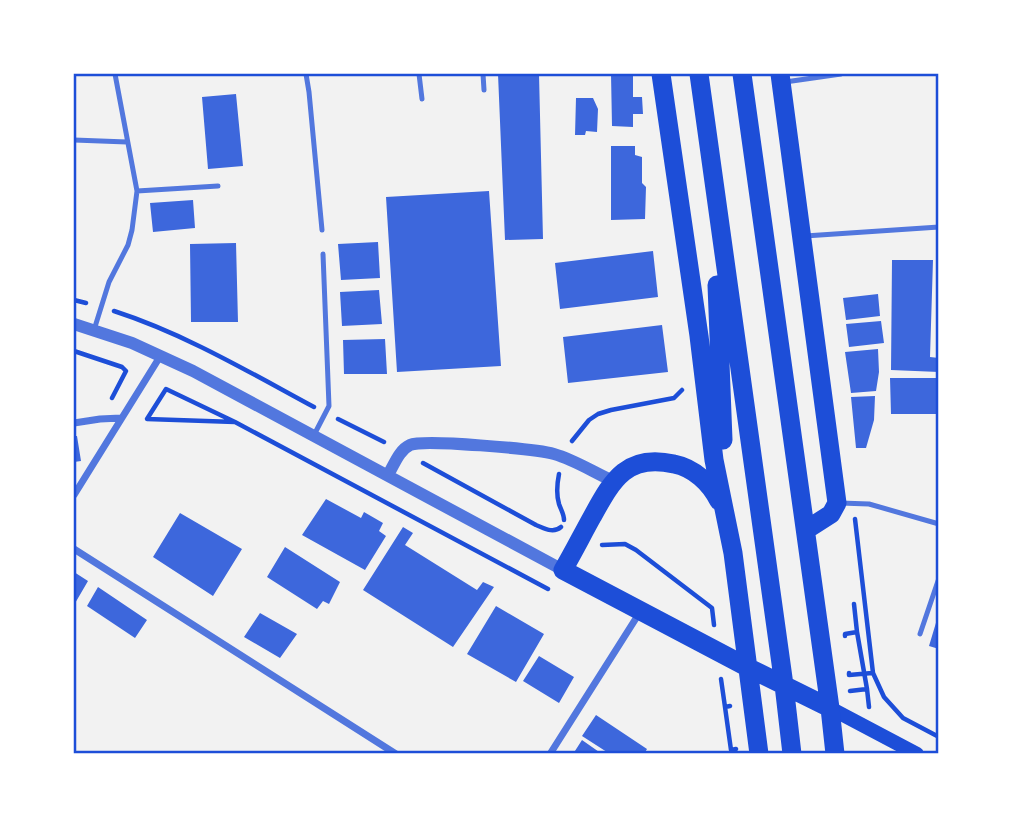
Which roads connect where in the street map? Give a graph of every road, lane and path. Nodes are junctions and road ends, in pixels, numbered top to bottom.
1 (115, 74) edge
2 (306, 74) edge
3 (419, 74) edge
4 (483, 74) edge
5 (661, 74) edge
6 (699, 74) edge
7 (742, 74) edge
8 (841, 74) edge
9 (781, 78) edge
10 (484, 90) dead end
11 (422, 99) dead end
12 (704, 108) junction
13 (74, 140) edge
14 (127, 142) junction
15 (218, 186) dead end
16 (137, 191) junction
17 (939, 227) edge
18 (321, 230) dead end
19 (802, 236) junction
20 (323, 254) dead end
21 (74, 300) edge
22 (103, 307) junction
23 (74, 324) edge
24 (94, 330) junction
25 (74, 351) edge
26 (161, 355) junction
27 (685, 385) dead end
28 (110, 401) dead end
29 (325, 413) junction
30 (121, 418) junction
31 (235, 422) junction
32 (74, 423) edge
33 (314, 435) junction
34 (384, 442) dead end
35 (570, 444) dead end
36 (418, 461) dead end
37 (559, 470) dead end
38 (388, 475) junction
39 (613, 481) junction
40 (74, 495) edge
41 (845, 507) junction
42 (939, 524) edge
43 (728, 525) junction
44 (806, 530) junction
45 (597, 545) dead end
46 (74, 549) edge
47 (563, 570) junction
48 (939, 578) edge
49 (557, 594) dead end
50 (854, 604) dead end
51 (712, 608) dead end
52 (641, 611) junction
53 (857, 632) junction
54 (920, 634) dead end
55 (846, 644) dead end
56 (848, 665) dead end
57 (749, 668) junction
58 (873, 673) junction
59 (784, 685) junction
60 (867, 689) dead end
61 (725, 707) dead end
62 (830, 708) junction
63 (939, 737) edge
64 (751, 751) edge
65 (396, 754) edge
66 (550, 754) edge
67 (792, 754) edge
68 (835, 754) edge
69 (917, 754) edge

1 - 14 lane
2 - 18 lane
3 - 11 lane
4 - 10 lane
5 - 43 highway
6 - 12 highway
7 - 44 highway
8 - 9 lane
9 - 19 highway
12 - 43 highway
12 - 59 highway
13 - 14 lane
14 - 16 lane
15 - 16 lane
16 - 22 lane
17 - 19 lane
19 - 41 highway
20 - 29 lane
21 - 22 path
22 - 24 lane
22 - 29 path
23 - 24 street
24 - 26 street
25 - 28 path
26 - 30 street
26 - 33 street
27 - 35 path
29 - 33 lane
29 - 34 path
30 - 32 street
30 - 40 street
31 - 31 path
31 - 49 path
33 - 38 street
36 - 37 path
38 - 39 street
38 - 47 street
39 - 43 highway
39 - 47 highway
41 - 42 lane
41 - 44 highway
41 - 58 path
43 - 57 highway
44 - 62 highway
45 - 51 path
46 - 65 street
47 - 52 highway
48 - 54 lane
50 - 53 path
52 - 57 highway
52 - 66 street
53 - 55 path
53 - 60 path
56 - 58 path
57 - 59 highway
57 - 64 highway
58 - 63 path
59 - 62 highway
59 - 67 highway
61 - 64 path
62 - 68 highway
62 - 69 main road

